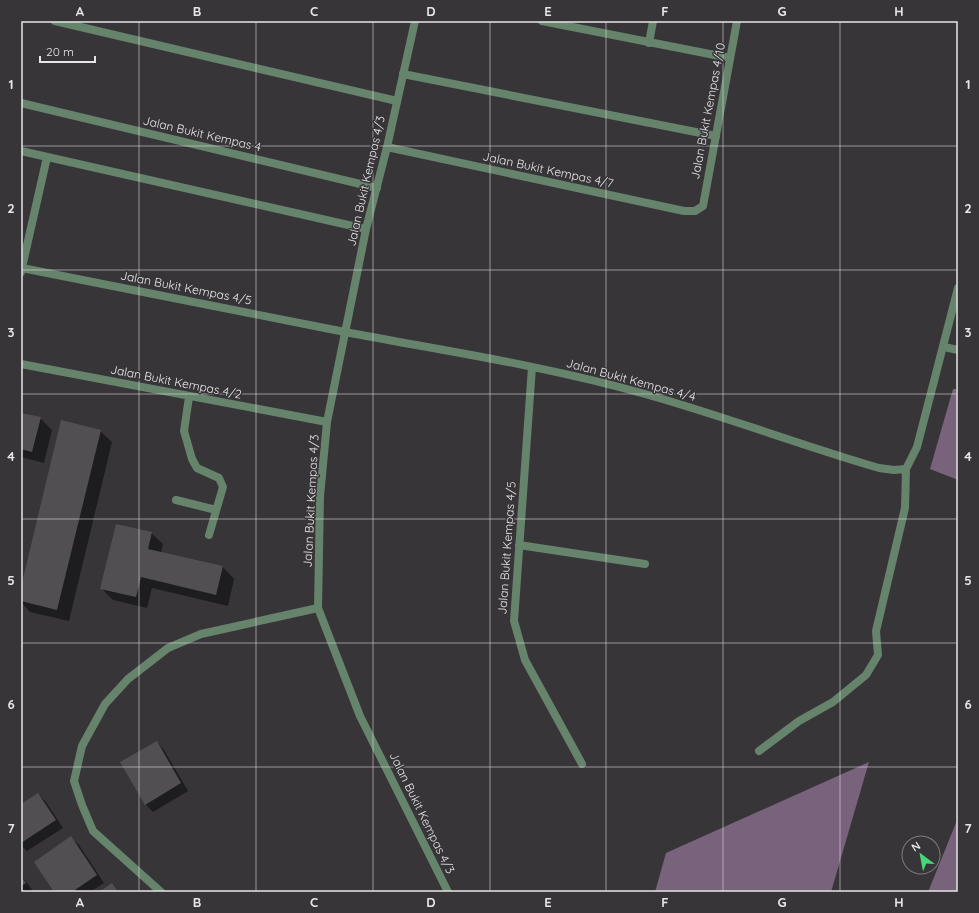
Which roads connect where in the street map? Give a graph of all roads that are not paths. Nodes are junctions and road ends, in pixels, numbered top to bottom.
1 (55, 21) edge
2 (415, 21) edge
3 (542, 21) edge
4 (653, 21) edge
5 (737, 21) edge
6 (576, 24) edge
7 (649, 43) junction
8 (730, 58) junction
9 (404, 74) junction
10 (397, 102) junction
11 (21, 103) edge
12 (716, 136) junction
13 (387, 147) junction
14 (21, 151) edge
15 (47, 157) junction
16 (377, 188) junction
17 (703, 206) joint
18 (366, 229) junction
19 (21, 270) edge
20 (958, 288) edge
21 (345, 332) junction
22 (944, 346) junction
23 (958, 350) edge
24 (21, 364) edge
25 (532, 367) junction
26 (189, 397) junction
27 (327, 422) junction
28 (906, 469) junction
29 (176, 500) dead end
30 (216, 510) junction
31 (209, 535) dead end
32 (518, 545) junction
33 (645, 564) dead end
34 (318, 608) junction
35 (760, 751) dead end
36 (582, 764) dead end
37 (161, 892) edge
38 (448, 892) edge

1 - 10 street
2 - 9 street, Jalan Bukit Kempas 4/3
3 - 6 street
4 - 7 street
5 - 8 street, Jalan Bukit Kempas 4/10
6 - 7 street
7 - 8 street
8 - 12 street, Jalan Bukit Kempas 4/10
9 - 10 street, Jalan Bukit Kempas 4/3
9 - 12 street
10 - 13 street, Jalan Bukit Kempas 4/3
11 - 16 street, Jalan Bukit Kempas 4
12 - 17 street, Jalan Bukit Kempas 4/10
13 - 16 street, Jalan Bukit Kempas 4/3
13 - 17 street, Jalan Bukit Kempas 4/7
14 - 15 street
15 - 18 street
15 - 19 street
16 - 18 street, Jalan Bukit Kempas 4/3
18 - 21 street, Jalan Bukit Kempas 4/3
19 - 21 street, Jalan Bukit Kempas 4/5
20 - 22 street
21 - 25 street, Jalan Bukit Kempas 4/4
21 - 27 street, Jalan Bukit Kempas 4/3
22 - 23 street
22 - 28 street
24 - 26 street, Jalan Bukit Kempas 4/2
25 - 28 street, Jalan Bukit Kempas 4/4
25 - 32 street, Jalan Bukit Kempas 4/5
26 - 27 street, Jalan Bukit Kempas 4/2
26 - 30 street
27 - 34 street, Jalan Bukit Kempas 4/3
28 - 35 street
29 - 30 street
30 - 31 street
32 - 33 street
32 - 36 street, Jalan Bukit Kempas 4/5
34 - 37 street
34 - 38 street, Jalan Bukit Kempas 4/3

